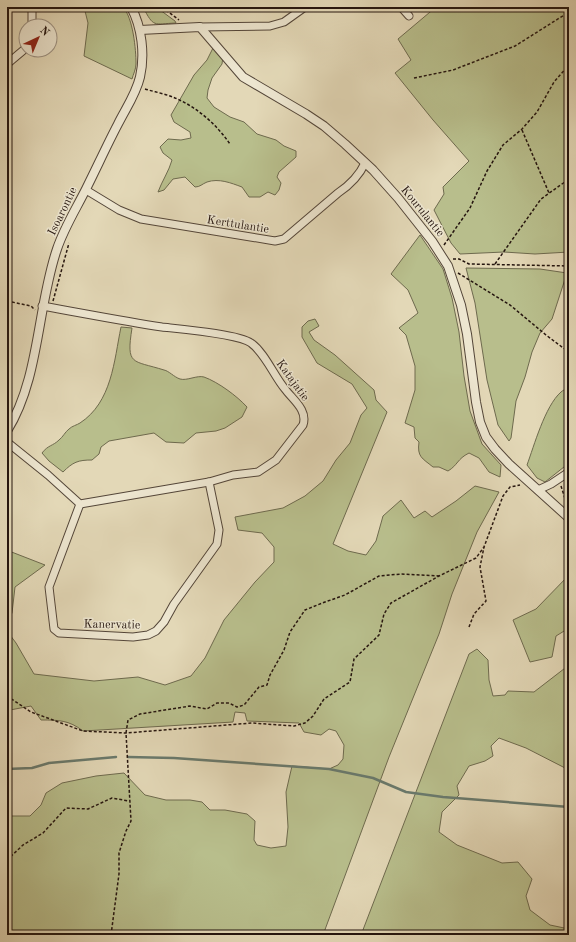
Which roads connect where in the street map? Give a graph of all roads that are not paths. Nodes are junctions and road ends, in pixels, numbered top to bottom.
1 (32, 7) edge
2 (131, 7) edge
3 (305, 7) edge
4 (401, 7) edge
5 (409, 16) dead end
6 (32, 18) edge
7 (200, 27) junction
8 (140, 30) junction
9 (18, 55) edge
10 (7, 64) edge
11 (365, 163) junction
12 (86, 190) junction
13 (42, 306) junction
14 (7, 431) edge
15 (7, 442) edge
16 (568, 472) edge
17 (209, 482) junction
18 (538, 490) junction
19 (80, 504) junction
20 (569, 518) edge

1 - 6 street
2 - 8 street, Isoarontie
3 - 7 street
4 - 5 street
7 - 8 street
7 - 11 street, Kourulantie
8 - 12 street, Isoarontie
9 - 10 street
11 - 12 street, Kerttulantie
11 - 18 street, Kourulantie
12 - 13 street, Isoarontie
13 - 14 street, Isoarontie
13 - 17 street, Katajatie
15 - 19 street
16 - 18 street
17 - 19 street, Katajatie
17 - 19 street, Kanervatie
18 - 20 street, Kourulantie

